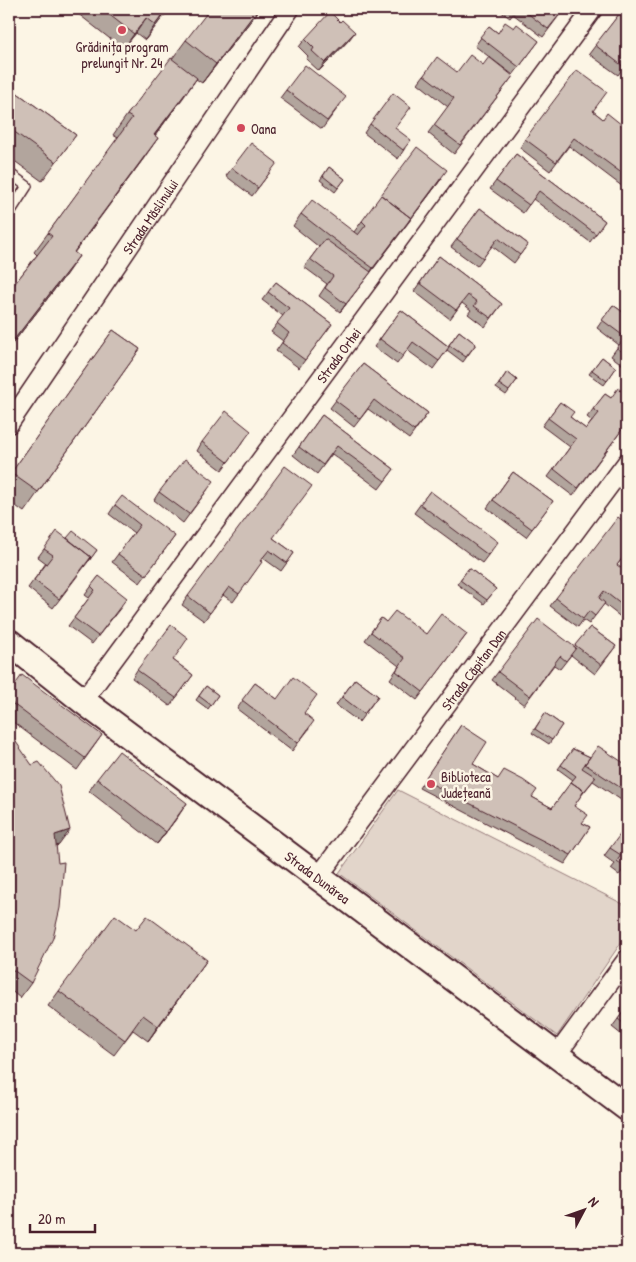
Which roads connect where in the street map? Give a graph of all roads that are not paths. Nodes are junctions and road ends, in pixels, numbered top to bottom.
1 (290, 9) edge
2 (593, 9) edge
3 (9, 173) edge
4 (9, 214) edge
5 (9, 424) edge
6 (627, 462) edge
7 (9, 642) edge
8 (83, 700) junction
9 (319, 876) junction
10 (627, 959) edge
11 (556, 1056) junction
12 (627, 1108) edge

1 - 5 street, Strada Măslinului
2 - 8 street, Strada Orhei
3 - 4 lane
6 - 9 street, Strada Căpitan Dan
7 - 8 street, Strada Dunărea
8 - 9 street, Strada Dunărea
9 - 11 street, Strada Dunărea
10 - 11 street
11 - 12 street, Strada Dunărea

